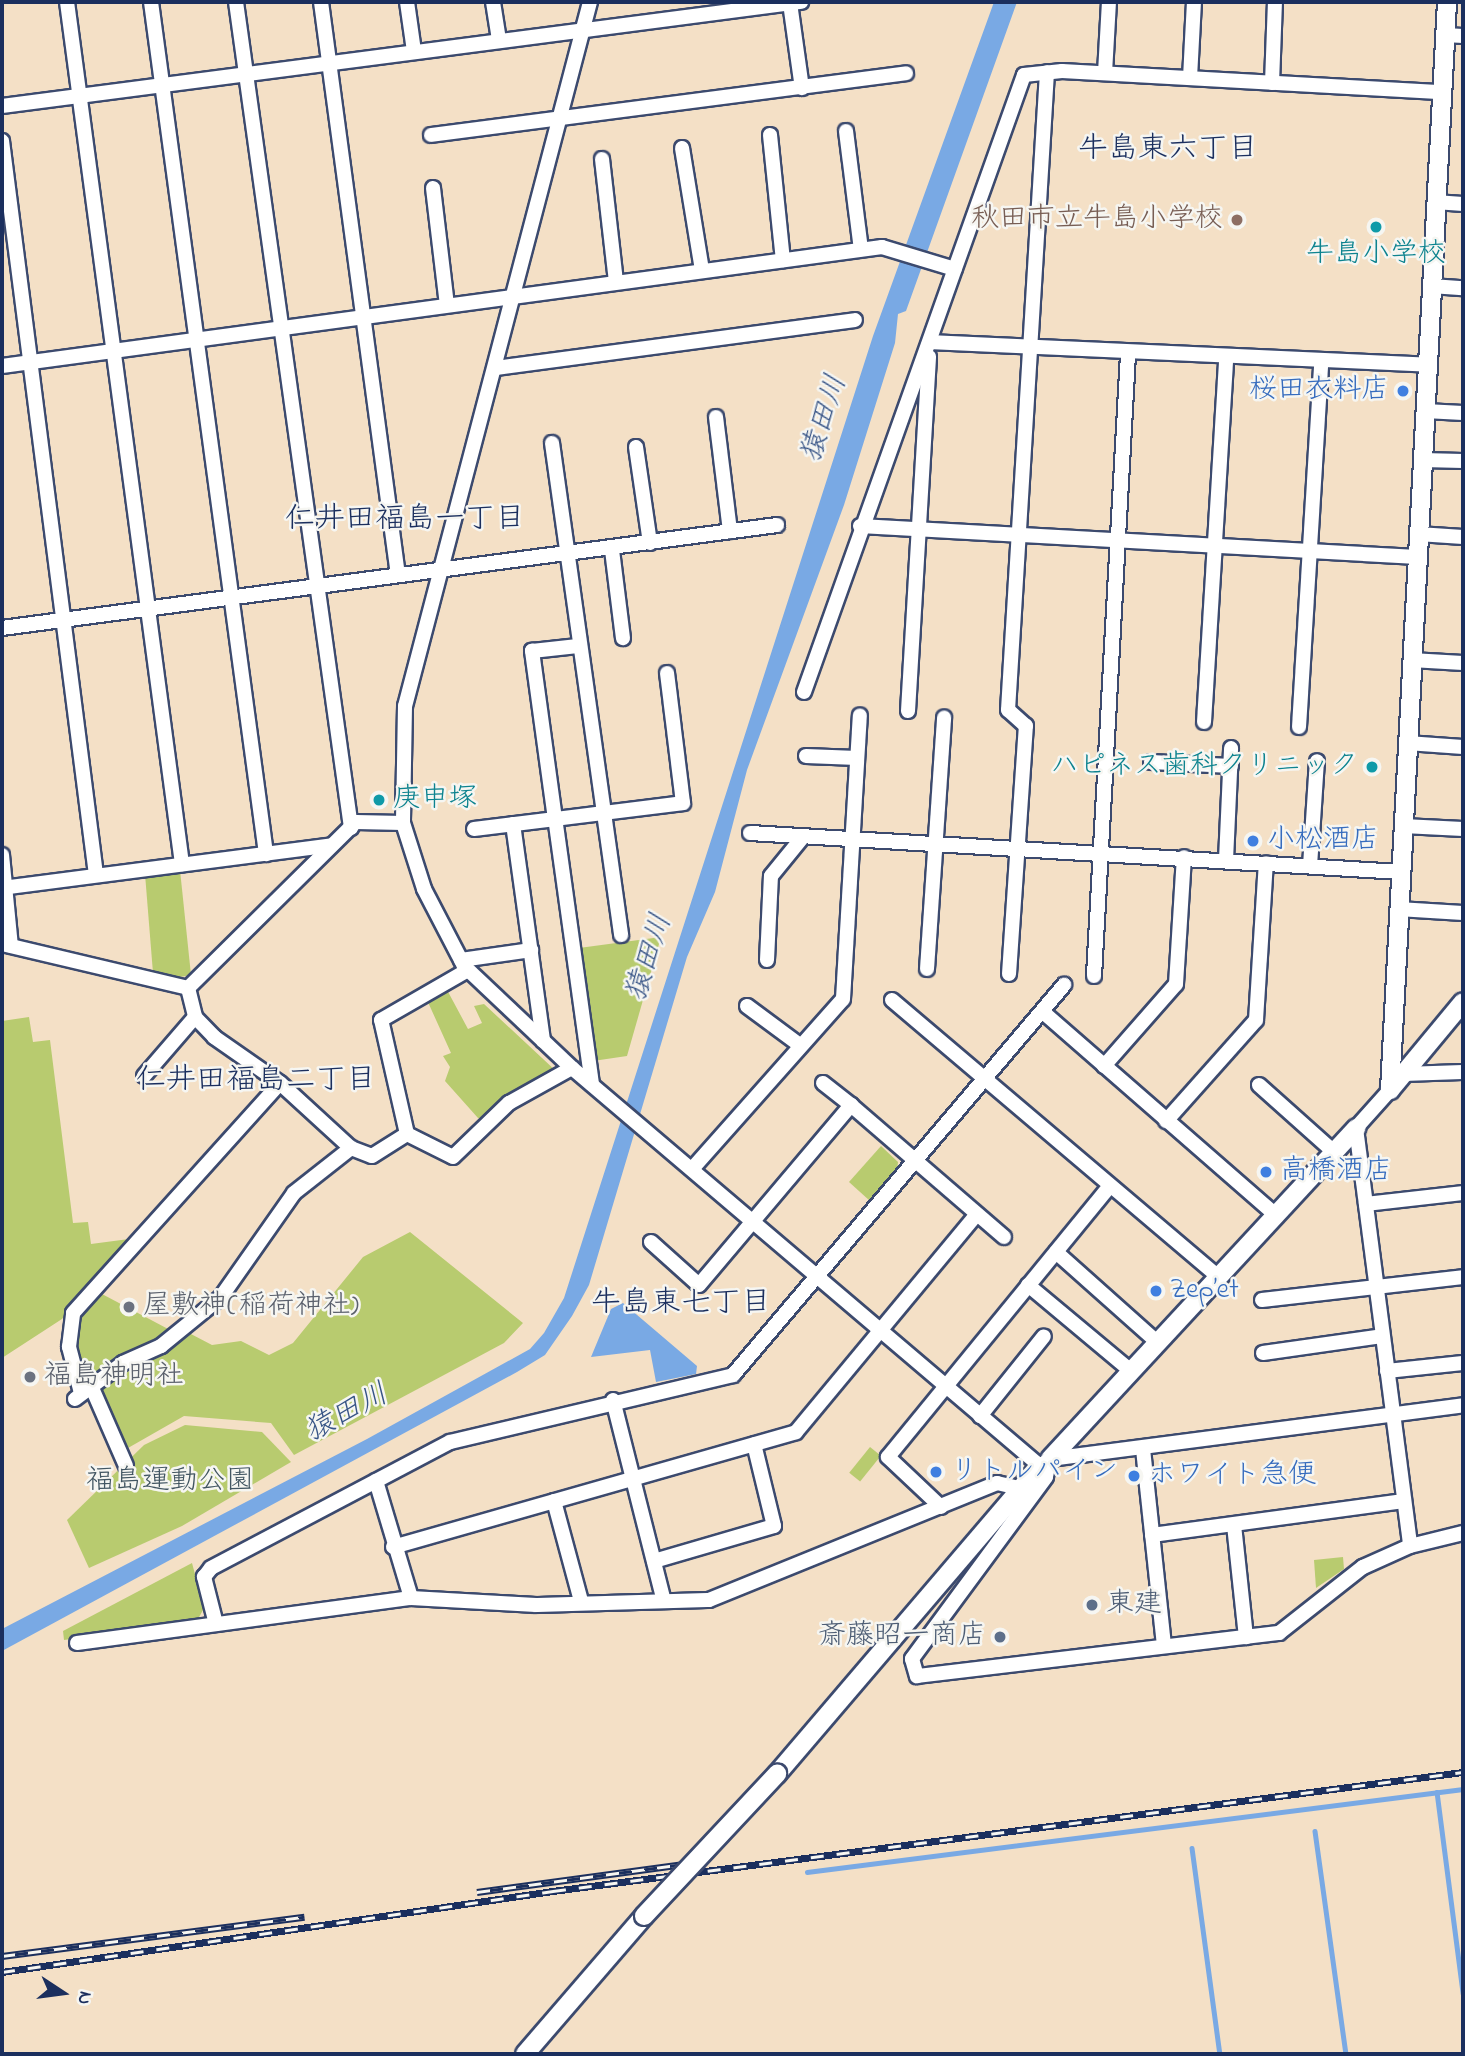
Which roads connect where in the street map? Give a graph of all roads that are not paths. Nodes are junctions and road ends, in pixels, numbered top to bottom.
1 (67, 2) edge
2 (151, 2) edge
3 (236, 2) edge
4 (320, 2) edge
5 (407, 2) edge
6 (494, 2) edge
7 (590, 2) edge
8 (796, 2) edge
9 (1109, 2) edge
10 (1194, 2) edge
11 (1275, 2) edge
12 (1447, 2) edge
13 (706, 7) edge
14 (582, 30) junction
15 (1454, 35) edge
16 (499, 41) junction
17 (414, 51) junction
18 (329, 63) junction
19 (1047, 72) junction
20 (906, 73) dead end
21 (1105, 73) junction
22 (246, 74) junction
23 (1190, 78) junction
24 (1272, 83) junction
25 (161, 85) junction
26 (802, 88) junction
27 (1442, 92) junction
28 (79, 96) junction
29 (2, 106) edge
30 (560, 117) junction
31 (846, 131) dead end
32 (431, 135) dead end
33 (770, 135) dead end
34 (2, 141) edge
35 (682, 148) dead end
36 (601, 159) dead end
37 (433, 188) dead end
38 (1435, 202) junction
39 (1463, 204) edge
40 (861, 250) junction
41 (783, 260) junction
42 (955, 269) junction
43 (702, 270) junction
44 (616, 281) junction
45 (1431, 286) junction
46 (1463, 288) edge
47 (515, 296) junction
48 (447, 305) junction
49 (366, 316) junction
50 (855, 320) dead end
51 (282, 328) junction
52 (197, 340) junction
53 (930, 342) junction
54 (1029, 348) junction
55 (113, 351) junction
56 (1128, 354) junction
57 (1226, 358) junction
58 (30, 362) junction
59 (1321, 364) junction
60 (1427, 365) junction
61 (2, 366) edge
62 (496, 368) junction
63 (1424, 411) junction
64 (1463, 413) edge
65 (716, 417) dead end
66 (552, 443) dead end
67 (636, 447) dead end
68 (1422, 460) junction
69 (1463, 461) edge
70 (777, 525) dead end
71 (860, 526) junction
72 (920, 530) junction
73 (730, 531) junction
74 (1418, 534) junction
75 (1021, 535) junction
76 (1463, 537) edge
77 (1119, 540) junction
78 (650, 543) junction
79 (1216, 546) junction
80 (612, 550) junction
81 (1308, 552) junction
82 (566, 557) junction
83 (1417, 557) junction
84 (440, 570) junction
85 (398, 575) junction
86 (314, 586) junction
87 (231, 597) junction
88 (149, 608) junction
89 (64, 620) junction
90 (2, 628) edge
91 (623, 638) dead end
92 (578, 646) junction
93 (1412, 660) junction
94 (1463, 663) edge
95 (667, 673) dead end
96 (804, 692) dead end
97 (908, 711) dead end
98 (860, 716) dead end
99 (944, 718) dead end
100 (1204, 722) dead end
101 (1299, 727) dead end
102 (1407, 743) junction
103 (1463, 747) edge
104 (1231, 748) dead end
105 (806, 756) dead end
106 (857, 758) junction
107 (1317, 761) dead end
108 (1151, 762) dead end
109 (1231, 766) junction
110 (601, 814) junction
111 (555, 819) junction
112 (403, 823) junction
113 (513, 824) junction
114 (1403, 826) junction
115 (351, 828) junction
116 (474, 829) dead end
117 (1463, 829) edge
118 (750, 833) dead end
119 (802, 838) junction
120 (852, 841) junction
121 (331, 845) junction
122 (935, 845) junction
123 (1017, 846) junction
124 (1103, 852) junction
125 (266, 853) junction
126 (2, 855) edge
127 (1184, 857) junction
128 (1226, 860) junction
129 (1266, 863) junction
130 (182, 864) junction
131 (1310, 866) junction
132 (1400, 872) junction
133 (96, 875) junction
134 (4, 887) edge
135 (1398, 909) junction
136 (1463, 913) edge
137 (621, 935) dead end
138 (6, 945) edge
139 (531, 950) junction
140 (767, 960) dead end
141 (465, 965) junction
142 (927, 969) dead end
143 (1009, 974) dead end
144 (1094, 976) dead end
145 (1064, 985) dead end
146 (188, 988) junction
147 (892, 1000) dead end
148 (1463, 1002) edge
149 (747, 1006) dead end
150 (1043, 1012) junction
151 (195, 1017) junction
152 (543, 1041) junction
153 (801, 1046) junction
154 (1104, 1066) junction
155 (572, 1068) junction
156 (1463, 1072) edge
157 (1403, 1074) junction
158 (144, 1076) dead end
159 (986, 1081) junction
160 (280, 1083) junction
161 (823, 1083) dead end
162 (592, 1084) junction
163 (1259, 1085) dead end
164 (1390, 1090) junction
165 (851, 1105) junction
166 (1166, 1121) junction
167 (1356, 1128) junction
168 (407, 1134) junction
169 (351, 1148) junction
170 (1334, 1152) junction
171 (917, 1160) junction
172 (692, 1169) junction
173 (1110, 1186) junction
174 (1463, 1193) edge
175 (1366, 1204) junction
176 (978, 1214) junction
177 (1276, 1215) junction
178 (752, 1220) junction
179 (1004, 1237) dead end
180 (651, 1242) dead end
181 (1056, 1252) junction
182 (818, 1275) junction
183 (1220, 1277) junction
184 (1463, 1278) edge
185 (1028, 1285) junction
186 (1376, 1287) junction
187 (1262, 1300) dead end
188 (879, 1332) junction
189 (1044, 1336) dead end
190 (1382, 1336) junction
191 (1158, 1343) junction
192 (1263, 1353) dead end
193 (1463, 1363) edge
194 (1387, 1371) junction
195 (1132, 1372) junction
196 (945, 1385) junction
197 (83, 1393) junction
198 (613, 1400) junction
199 (1463, 1405) edge
200 (1392, 1413) junction
201 (980, 1416) junction
202 (754, 1444) junction
203 (1143, 1449) junction
204 (1045, 1462) junction
205 (126, 1466) dead end
206 (633, 1479) junction
207 (376, 1481) junction
208 (1019, 1488) junction
209 (1404, 1501) junction
210 (554, 1502) junction
211 (940, 1507) junction
212 (1234, 1525) junction
213 (1463, 1533) edge
214 (1152, 1535) junction
215 (1410, 1546) junction
216 (393, 1548) junction
217 (654, 1561) junction
218 (411, 1598) junction
219 (663, 1598) junction
220 (581, 1601) junction
221 (216, 1624) junction
222 (1246, 1637) junction
223 (77, 1643) dead end
224 (1164, 1646) junction
225 (525, 2054) edge

1 - 28 street
2 - 25 street
3 - 22 street
4 - 18 street
5 - 17 street
6 - 16 street
7 - 14 street
8 - 13 street
8 - 26 street
9 - 21 street
10 - 23 street
11 - 24 street
12 - 15 street
13 - 14 street
14 - 16 street
14 - 30 street
15 - 27 street
16 - 17 street
17 - 18 street
18 - 22 street
18 - 49 street
19 - 21 street
19 - 42 street
19 - 54 street
20 - 26 street
21 - 23 street
22 - 25 street
22 - 51 street
23 - 24 street
24 - 27 street
25 - 28 street
25 - 52 street
26 - 30 street
27 - 38 street
28 - 29 street
28 - 55 street
30 - 32 street
30 - 47 street
31 - 40 street
33 - 41 street
34 - 58 street
35 - 43 street
36 - 44 street
37 - 48 street
38 - 39 street
38 - 45 street
40 - 41 street
40 - 42 street
41 - 43 street
42 - 53 street
43 - 44 street
44 - 47 street
45 - 46 street
45 - 60 street
47 - 48 street
47 - 62 street
48 - 49 street
49 - 51 street
49 - 85 street
50 - 62 street
51 - 52 street
51 - 86 street
52 - 55 street
52 - 87 street
53 - 54 street
53 - 71 street
53 - 72 street
54 - 56 street
54 - 75 street
55 - 58 street
55 - 88 street
56 - 57 street
56 - 77 street
57 - 59 street
57 - 79 street
58 - 61 street
58 - 89 street
59 - 60 street
59 - 81 street
60 - 63 street
62 - 84 street
63 - 64 street
63 - 68 street
65 - 73 street
66 - 82 street
67 - 78 street
68 - 69 street
68 - 74 street
70 - 73 street
71 - 72 street
71 - 96 street
72 - 75 street
72 - 97 street
73 - 78 street
74 - 76 street
74 - 83 street
75 - 77 street
75 - 123 street
77 - 79 street
77 - 124 street
78 - 80 street
79 - 81 street
79 - 100 street
80 - 82 street
80 - 91 street
81 - 83 street
81 - 101 street
82 - 84 street
82 - 92 street
83 - 93 street
84 - 85 street
84 - 112 street
85 - 86 street
86 - 87 street
86 - 115 street
87 - 88 street
87 - 125 street
88 - 89 street
88 - 130 street
89 - 90 street
89 - 133 street
92 - 110 street
92 - 111 street
93 - 94 street
93 - 102 street
95 - 110 street
98 - 106 street
99 - 122 street
102 - 103 street
102 - 114 street
104 - 109 street
105 - 106 street
106 - 120 street
107 - 131 street
108 - 109 street
109 - 128 street
110 - 111 street
110 - 137 street
111 - 113 street
111 - 162 street
112 - 115 street
112 - 141 street
113 - 116 street
113 - 139 street
114 - 117 street
114 - 132 street
115 - 121 street
118 - 119 street
119 - 120 street
119 - 140 street
120 - 122 street
120 - 153 street
121 - 125 street
121 - 146 street
122 - 123 street
122 - 142 street
123 - 124 street
123 - 143 street
124 - 127 street
124 - 144 street
125 - 130 street
126 - 134 street
127 - 128 street
127 - 154 street
128 - 129 street
129 - 131 street
129 - 166 street
130 - 133 street
131 - 132 street
132 - 135 street
133 - 134 street
134 - 138 street
135 - 136 street
135 - 164 street
138 - 146 street
139 - 141 street
139 - 152 street
141 - 152 street
141 - 168 street
145 - 150 street
146 - 151 street
147 - 159 street
148 - 157 street
149 - 153 street
150 - 154 street
150 - 159 street
151 - 158 street
151 - 160 street
152 - 155 street
153 - 172 street
154 - 166 street
155 - 162 street
155 - 168 street
156 - 157 street
157 - 164 street
159 - 171 street
159 - 173 street
160 - 169 street
160 - 197 street
161 - 165 street
162 - 172 street
163 - 170 street
164 - 167 street
165 - 171 street
165 - 178 street
166 - 177 street
167 - 170 street
167 - 175 street
168 - 169 street
169 - 197 street
170 - 177 street
171 - 176 street
171 - 182 street
172 - 178 street
173 - 181 street
173 - 183 street
174 - 175 street
175 - 186 street
176 - 179 street
176 - 188 street
177 - 183 street
178 - 180 street
178 - 182 street
181 - 185 street
181 - 191 street
182 - 188 street
182 - 198 street
183 - 191 street
184 - 186 street
185 - 195 street
185 - 196 street
186 - 187 street
186 - 190 street
188 - 196 street
188 - 202 street
189 - 201 street
190 - 192 street
190 - 194 street
191 - 195 street
193 - 194 street
194 - 200 street
195 - 204 street
196 - 201 street
196 - 211 street
197 - 205 street
198 - 206 street
198 - 207 street
199 - 200 street
200 - 203 street
200 - 209 street
201 - 204 street
202 - 206 street
202 - 217 street
203 - 204 street
203 - 214 street
204 - 208 street
204 - 224 street
206 - 210 street
206 - 217 street
207 - 216 street
207 - 221 street
208 - 211 street
208 - 225 street, bridge
209 - 212 street
209 - 215 street
210 - 216 street
210 - 220 street
211 - 219 street
212 - 214 street
212 - 222 street
213 - 215 street
214 - 224 street
215 - 222 street
216 - 218 street
217 - 219 street
218 - 220 street
218 - 221 street
219 - 220 street
221 - 223 street
222 - 224 street

